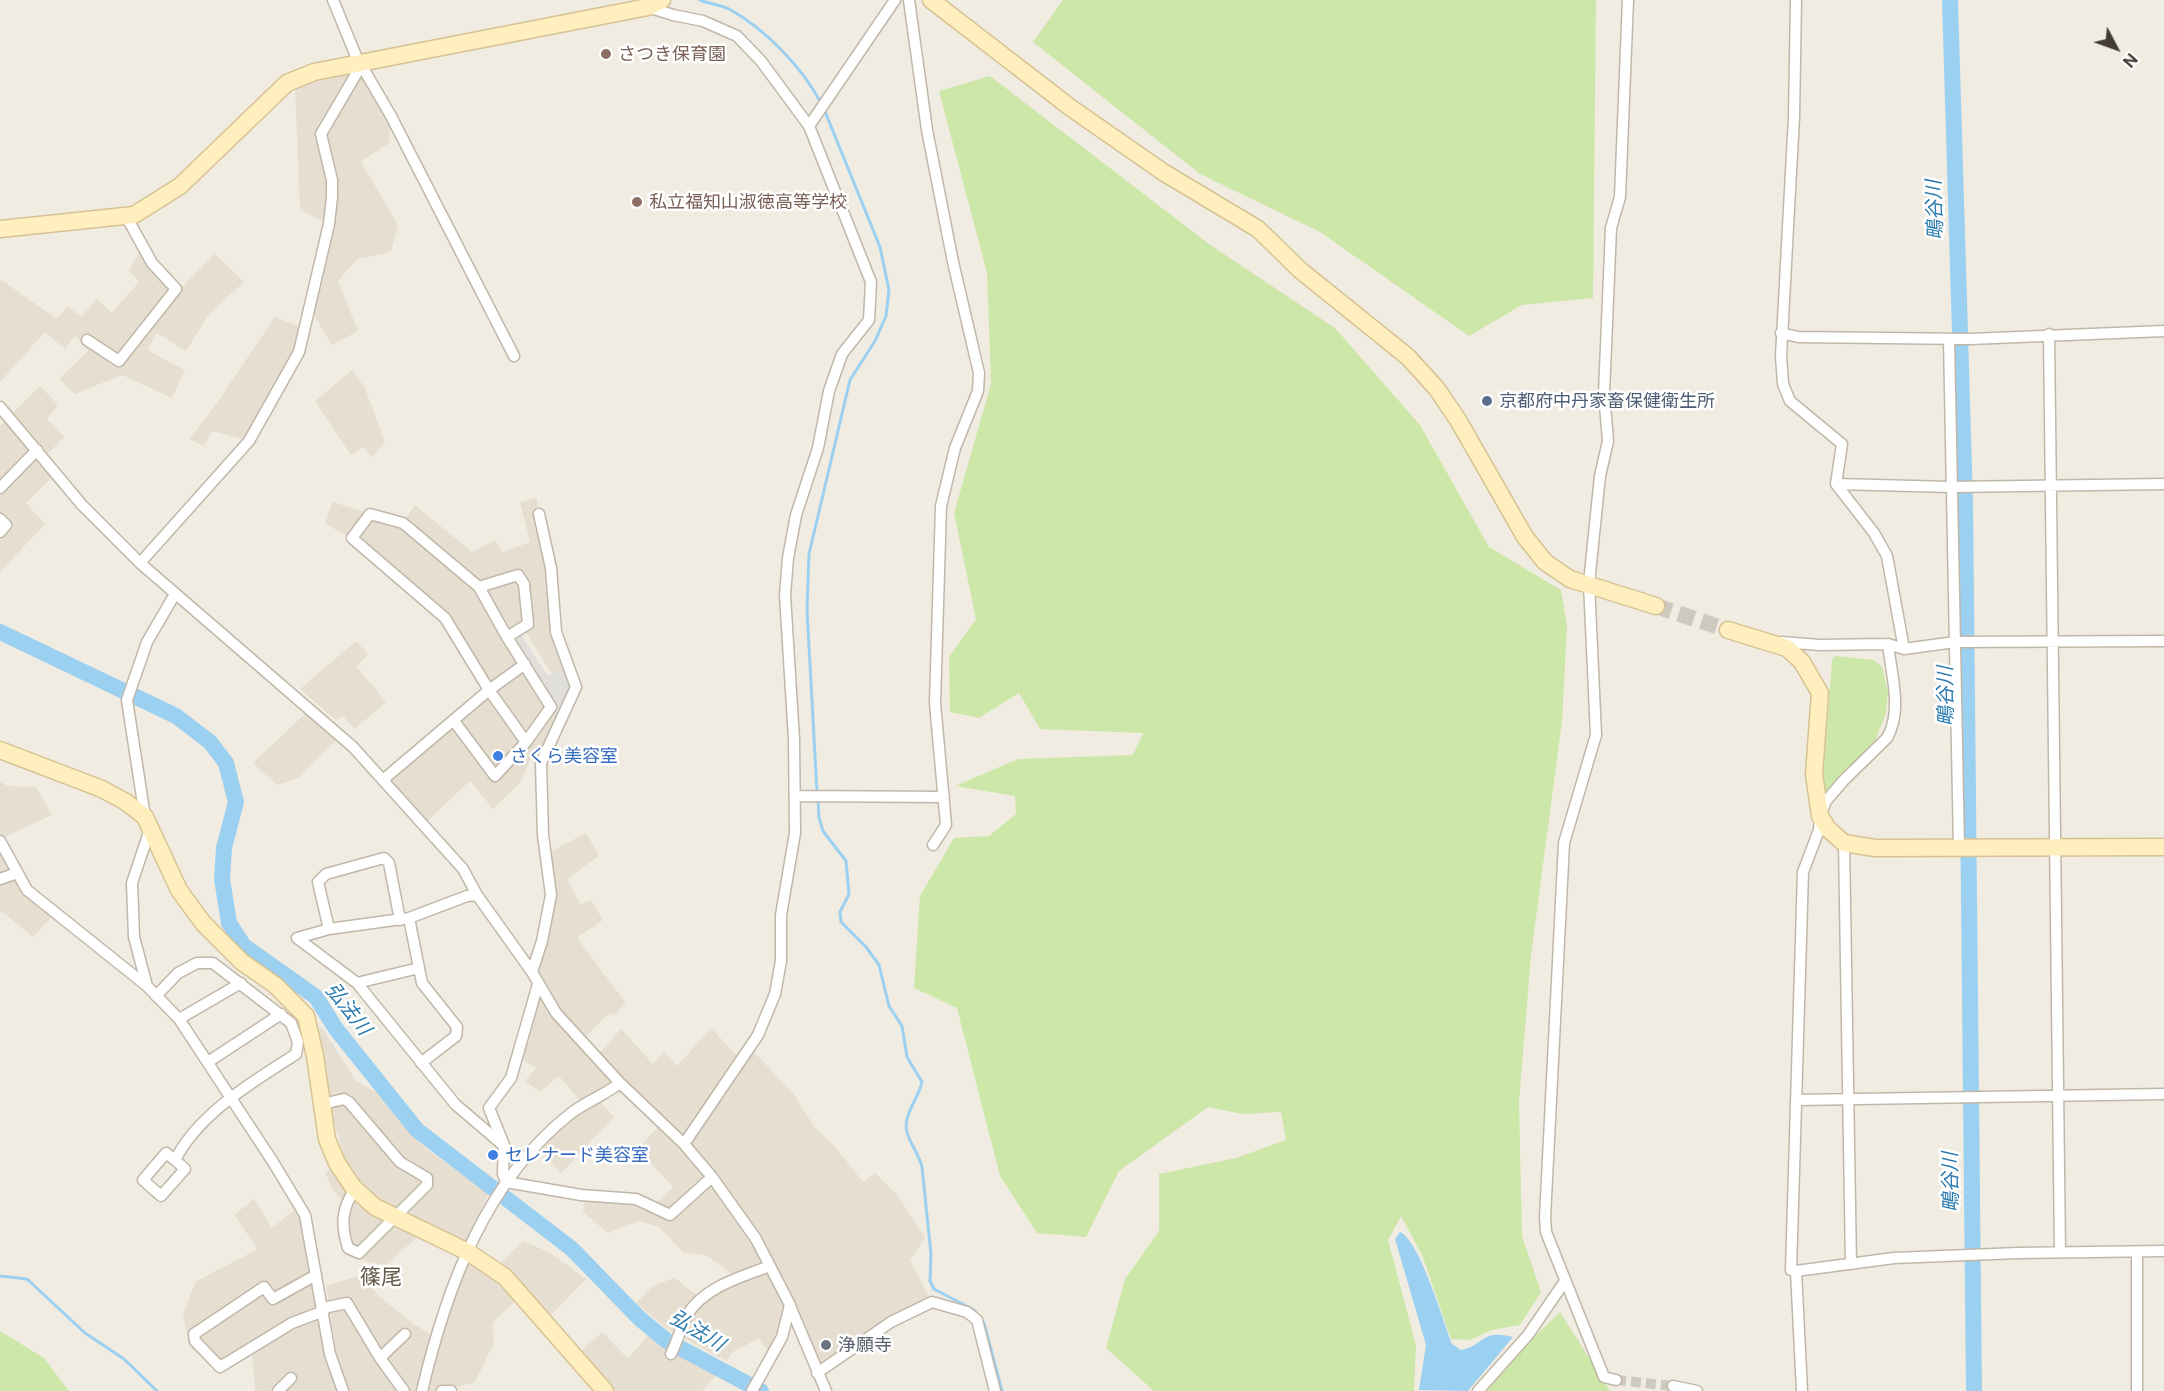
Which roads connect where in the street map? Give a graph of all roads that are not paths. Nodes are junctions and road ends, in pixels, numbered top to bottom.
1 (333, 0) edge
2 (895, 0) edge
3 (909, 0) edge
4 (931, 0) edge
5 (1628, 0) edge
6 (1797, 0) edge
7 (655, 3) edge
8 (362, 64) junction
9 (808, 126) junction
10 (126, 216) junction
11 (0, 229) edge
12 (2164, 331) edge
13 (1781, 333) junction
14 (2049, 334) junction
15 (87, 339) dead end
16 (1949, 339) junction
17 (514, 356) dead end
18 (0, 407) edge
19 (37, 450) junction
20 (1836, 484) junction
21 (2164, 484) edge
22 (2051, 486) junction
23 (1951, 487) junction
24 (0, 488) edge
25 (539, 514) dead end
26 (0, 519) edge
27 (0, 532) edge
28 (140, 563) junction
29 (1589, 583) junction
30 (479, 587) junction
31 (175, 594) junction
32 (1656, 606) tunnel mouth
33 (1728, 630) tunnel mouth
34 (507, 637) junction
35 (1768, 641) junction
36 (2164, 641) edge
37 (1955, 642) junction
38 (2053, 642) junction
39 (1888, 644) junction
40 (1904, 649) junction
41 (525, 664) junction
42 (489, 690) junction
43 (454, 721) junction
44 (526, 742) junction
45 (0, 750) edge
46 (384, 779) junction
47 (795, 796) junction
48 (944, 797) junction
49 (1820, 816) junction
50 (148, 823) junction
51 (0, 842) edge
52 (1845, 843) junction
53 (933, 846) dead end
54 (2056, 847) junction
55 (2164, 847) edge
56 (1967, 849) junction
57 (17, 873) junction
58 (0, 879) edge
59 (477, 895) junction
60 (405, 919) junction
61 (329, 929) junction
62 (419, 968) junction
63 (532, 972) junction
64 (241, 983) junction
65 (357, 983) junction
66 (538, 984) junction
67 (147, 986) junction
68 (156, 996) junction
69 (280, 1014) junction
70 (179, 1019) junction
71 (208, 1062) junction
72 (421, 1063) junction
73 (620, 1083) junction
74 (2164, 1094) edge
75 (232, 1096) junction
76 (2058, 1096) junction
77 (1849, 1099) junction
78 (1797, 1100) junction
79 (323, 1104) junction
80 (684, 1144) junction
81 (504, 1146) junction
82 (175, 1160) dead end
83 (712, 1178) junction
84 (504, 1185) junction
85 (355, 1189) junction
86 (396, 1219) junction
87 (2164, 1251) edge
88 (468, 1252) junction
89 (2060, 1252) junction
90 (2137, 1252) junction
91 (1851, 1264) junction
92 (770, 1266) junction
93 (1796, 1271) junction
94 (316, 1275) junction
95 (1565, 1281) junction
96 (790, 1305) junction
97 (323, 1310) junction
98 (405, 1334) dead end
99 (671, 1354) dead end
100 (380, 1358) junction
101 (817, 1373) junction
102 (291, 1378) dead end
103 (1616, 1380) tunnel mouth
104 (755, 1386) edge
105 (1673, 1386) dead end
106 (278, 1391) edge
107 (343, 1391) edge
108 (404, 1391) edge
109 (422, 1391) edge
110 (442, 1391) edge
111 (451, 1391) edge
112 (605, 1391) edge
113 (826, 1391) edge
114 (995, 1391) edge
115 (1478, 1391) edge
116 (1697, 1391) edge
117 (1802, 1391) edge
118 (2137, 1391) edge

1 - 8 street
2 - 9 street
3 - 48 street
4 - 29 street
5 - 29 street
6 - 13 street
7 - 8 street
7 - 9 street
8 - 10 street
8 - 17 street
8 - 28 street
9 - 47 street
10 - 11 street
10 - 15 street
12 - 14 street
13 - 16 street
13 - 20 street
14 - 16 street
14 - 22 street
16 - 23 street
18 - 19 street
19 - 24 street
19 - 28 street
20 - 23 street
20 - 40 street
21 - 22 street
22 - 23 street
22 - 38 street
23 - 37 street
25 - 63 street
26 - 27 street
28 - 31 street
29 - 32 street
29 - 95 street
30 - 34 street
30 - 34 street
30 - 42 street
31 - 46 street
31 - 50 street
33 - 35 street
34 - 41 street
35 - 39 street
35 - 49 street
36 - 38 street
37 - 38 street
37 - 40 street
37 - 56 street
38 - 54 street
39 - 40 street
39 - 49 street
41 - 42 street
41 - 44 street
42 - 43 street
42 - 44 street
43 - 44 street
43 - 46 street
45 - 50 street
46 - 59 street
47 - 48 street
47 - 80 street
48 - 53 street
49 - 52 street
49 - 78 street
50 - 67 street
50 - 79 street
51 - 57 street
52 - 56 street
52 - 77 street
54 - 55 street
54 - 56 street
54 - 76 street
57 - 58 street
57 - 67 street
59 - 60 street
59 - 63 street
60 - 61 street
60 - 61 street
60 - 62 street
61 - 65 street
62 - 65 street
62 - 72 street
63 - 66 street
64 - 68 street
64 - 69 street
64 - 70 street
65 - 72 street
66 - 73 street
66 - 81 street
67 - 68 street
68 - 70 street
69 - 71 street
69 - 75 street
70 - 71 street
71 - 75 street
72 - 81 street
73 - 80 street
73 - 84 street
74 - 76 street
75 - 82 street
75 - 94 street
76 - 77 street
76 - 89 street
77 - 78 street
77 - 91 street
78 - 93 street
79 - 85 street
79 - 86 street
80 - 83 street
81 - 84 street
83 - 84 street
83 - 92 street
84 - 88 street
85 - 86 street
85 - 86 street
86 - 88 street
87 - 90 street
88 - 109 street
88 - 112 street
89 - 90 street
89 - 91 street
90 - 118 street
91 - 93 street
92 - 96 street
92 - 99 street
93 - 117 street
94 - 97 street
94 - 97 street
95 - 103 street
95 - 115 street
96 - 101 street
96 - 104 street
97 - 100 street
97 - 107 street
98 - 100 street
100 - 108 street
101 - 113 street
101 - 114 street
102 - 106 street
105 - 116 street
110 - 111 street

